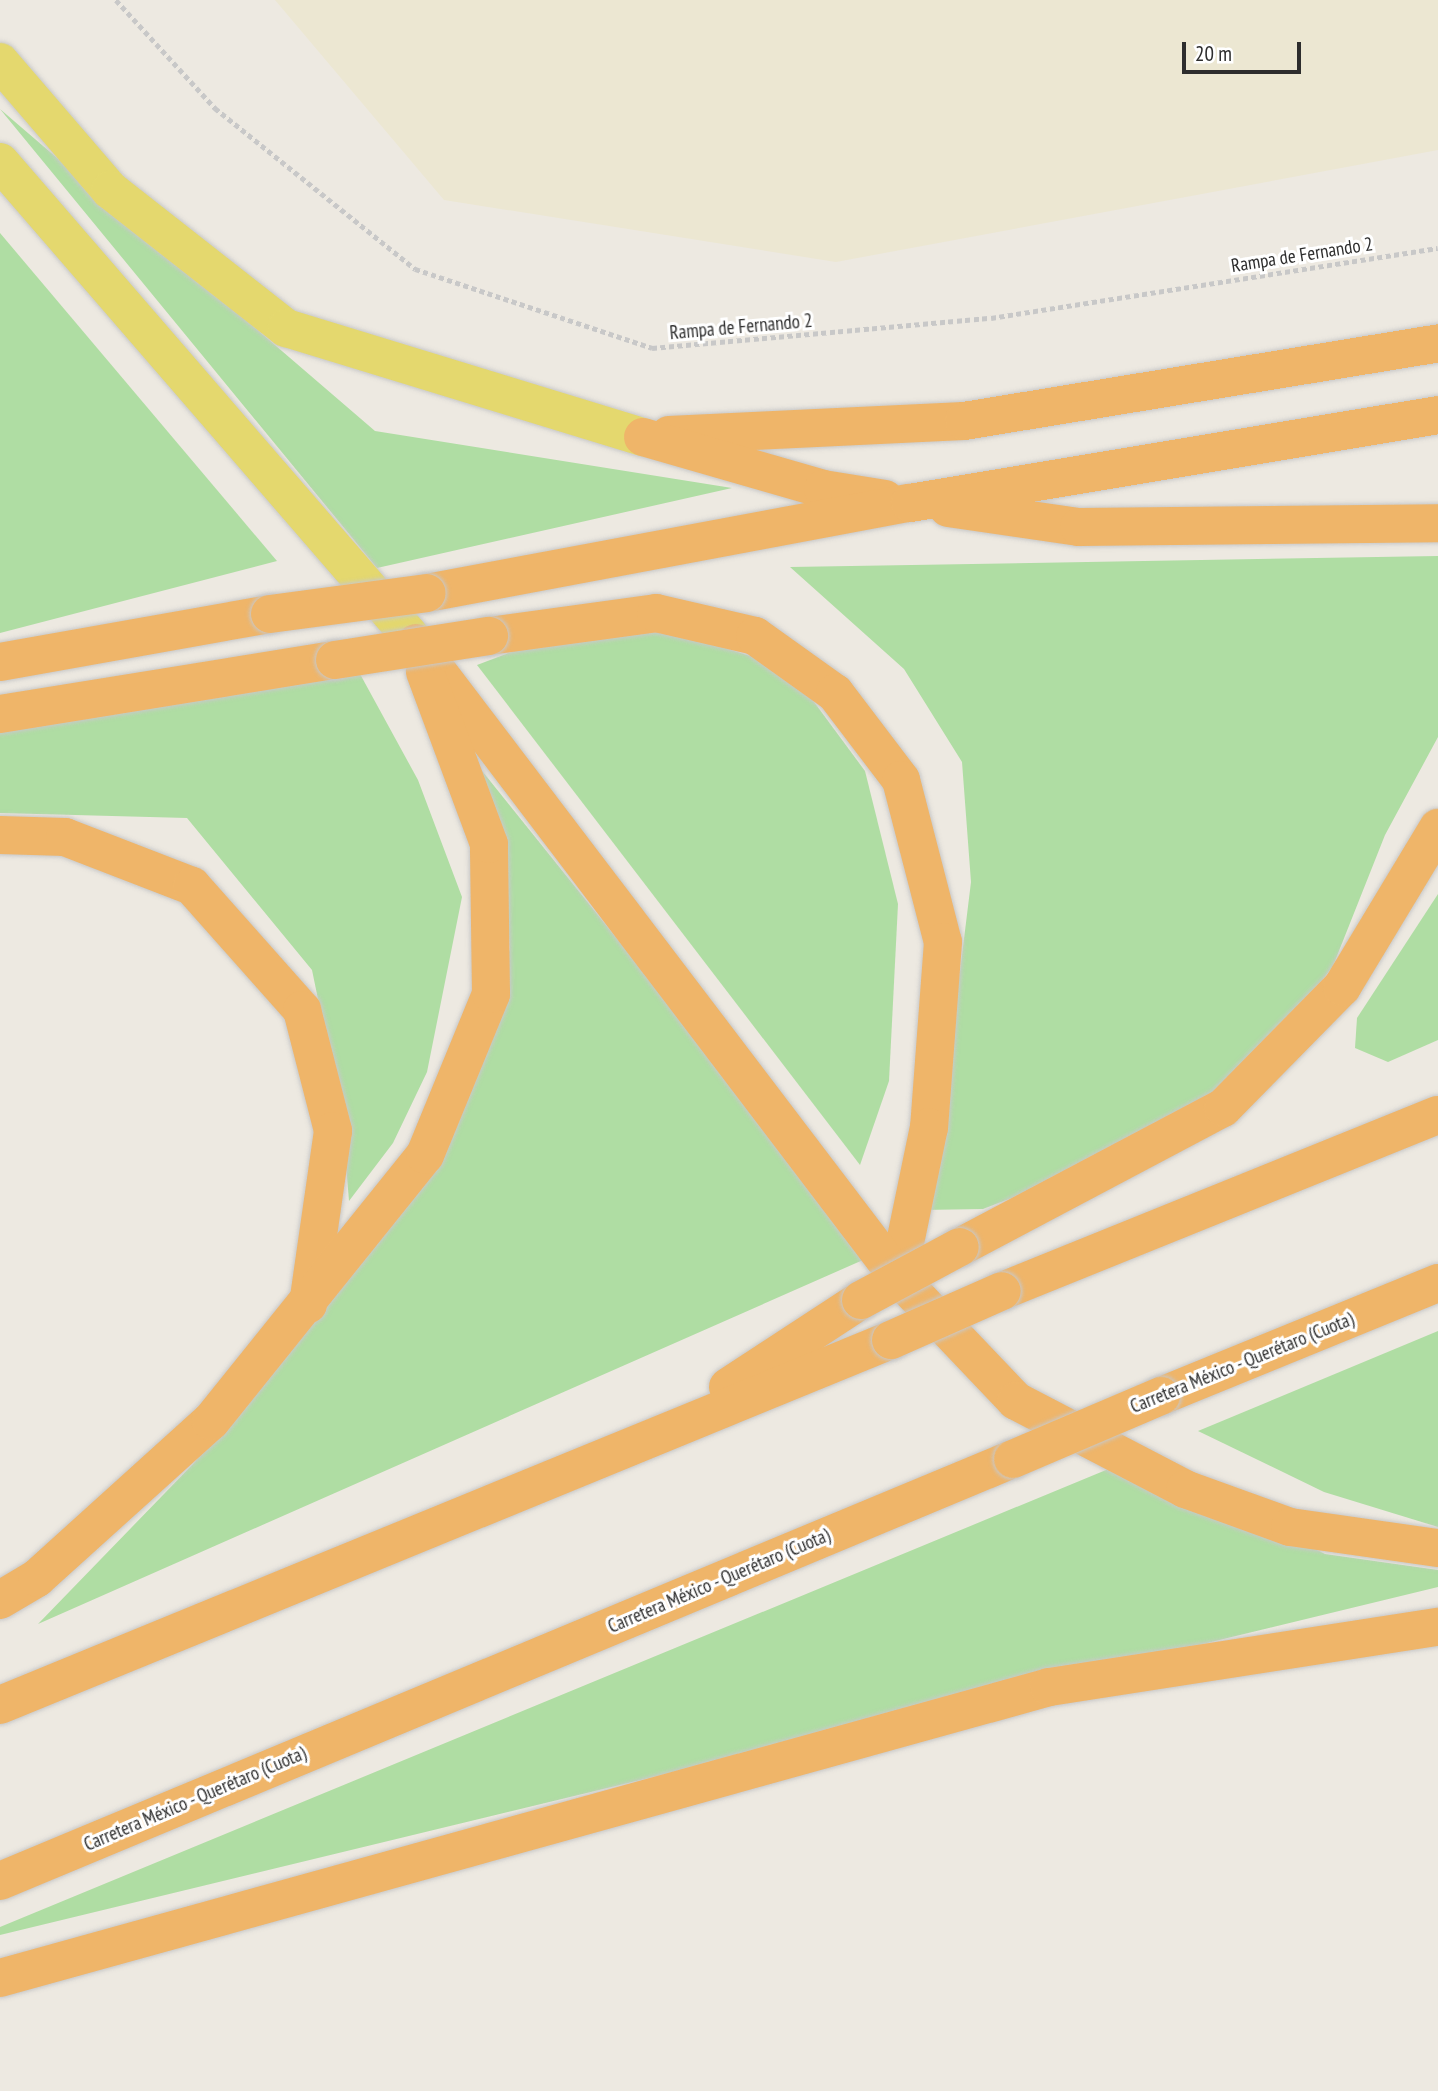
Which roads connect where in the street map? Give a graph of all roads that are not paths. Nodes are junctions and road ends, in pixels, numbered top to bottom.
1 (0, 62) edge
2 (0, 162) edge
3 (1438, 343) edge
4 (1438, 415) edge
5 (643, 437) junction
6 (910, 503) junction
7 (1438, 523) edge
8 (416, 643) junction
9 (0, 662) edge
10 (0, 714) edge
11 (1438, 828) edge
12 (0, 835) edge
13 (1438, 1115) edge
14 (898, 1277) junction
15 (1438, 1283) edge
16 (308, 1305) junction
17 (653, 1437) junction
18 (1438, 1548) edge
19 (0, 1600) edge
20 (1438, 1627) edge
21 (0, 1705) edge
22 (0, 1881) edge
23 (0, 1978) edge

1 - 5 main road
2 - 8 main road
3 - 5 highway
4 - 6 highway
5 - 6 highway
6 - 7 highway
6 - 9 highway, bridge
8 - 14 highway
8 - 16 highway
10 - 14 highway, bridge
11 - 17 highway, bridge
12 - 16 highway
13 - 17 highway, bridge
14 - 18 highway
15 - 22 highway, Carretera México - Querétaro (Cuota), bridge
16 - 19 highway
17 - 21 highway
20 - 23 highway

